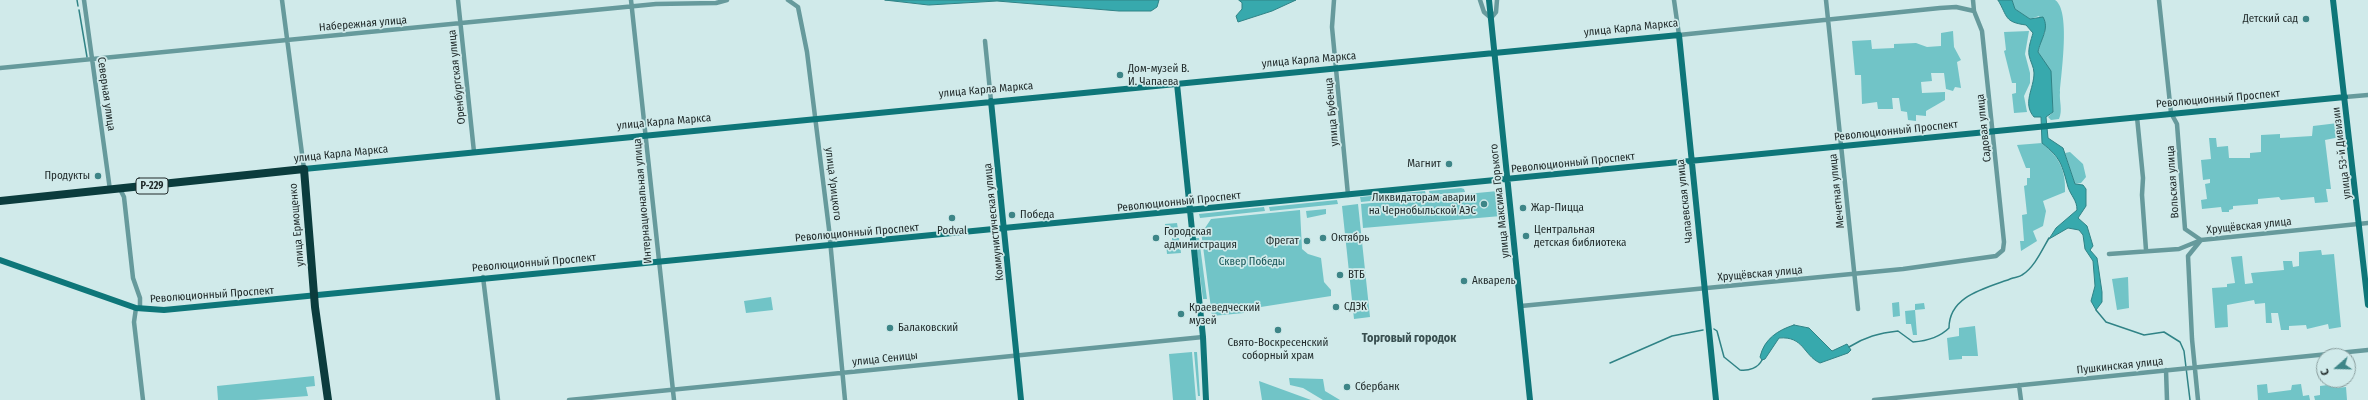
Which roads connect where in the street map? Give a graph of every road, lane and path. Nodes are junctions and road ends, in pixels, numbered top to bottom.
1 (84, 0) edge
2 (282, 0) edge
3 (458, 0) edge
4 (631, 0) edge
5 (727, 0) edge
6 (789, 0) edge
7 (1334, 0) edge
8 (1480, 0) edge
9 (1489, 0) edge
10 (1496, 0) edge
11 (1674, 0) edge
12 (1826, 0) edge
13 (1973, 0) edge
14 (2159, 0) edge
15 (2333, 0) edge
16 (632, 7) junction
17 (1974, 11) junction
18 (1491, 18) junction
19 (1828, 20) junction
20 (460, 24) junction
21 (1679, 34) junction
22 (288, 39) junction
23 (985, 41) dead end
24 (1496, 52) junction
25 (92, 59) junction
26 (0, 68) edge
27 (1337, 69) junction
28 (1177, 84) junction
29 (2368, 95) edge
30 (2345, 97) junction
31 (991, 101) junction
32 (2171, 113) junction
33 (2137, 117) junction
34 (815, 119) junction
35 (1993, 131) junction
36 (646, 134) junction
37 (1842, 146) junction
38 (474, 152) junction
39 (1691, 161) junction
40 (304, 169) junction
41 (1508, 179) junction
42 (120, 189) junction
43 (110, 190) junction
44 (1348, 195) junction
45 (0, 200) edge
46 (1188, 211) junction
47 (2368, 223) edge
48 (2360, 224) junction
49 (1005, 228) junction
50 (2201, 240) junction
51 (831, 245) junction
52 (2146, 250) junction
53 (1999, 254) joint
54 (2109, 254) dead end
55 (0, 260) edge
56 (657, 261) junction
57 (1855, 274) junction
58 (483, 277) junction
59 (1704, 289) junction
60 (314, 296) junction
61 (2368, 305) edge
62 (1521, 306) junction
63 (138, 308) junction
64 (1858, 310) dead end
65 (1202, 337) junction
66 (2368, 350) edge
67 (1017, 355) junction
68 (2195, 366) junction
69 (2166, 370) junction
70 (842, 372) junction
71 (2019, 385) junction
72 (673, 390) junction
73 (143, 400) edge
74 (328, 400) edge
75 (498, 400) edge
76 (569, 400) edge
77 (674, 400) edge
78 (845, 400) edge
79 (1021, 400) edge
80 (1206, 400) edge
81 (1530, 400) edge
82 (1716, 400) edge
83 (1874, 400) edge
84 (2021, 400) edge
85 (2167, 400) edge
86 (2198, 400) edge

1 - 25 street, Северная улица
2 - 22 street, улица Ермощенко
3 - 20 street, Оренбургская улица
4 - 16 street, Интернациональная улица
5 - 16 street, Набережная улица
6 - 34 street, улица Урицкого
7 - 27 street, улица Бубенца
8 - 18 street
9 - 18 street, улица Максима Горького
10 - 18 street
11 - 21 street, Чапаевская улица
12 - 19 street, Мечетная улица
13 - 17 street, Садовая улица
14 - 32 street, Вольская улица
15 - 30 street, улица 53-й Дивизии
16 - 20 street, Набережная улица
16 - 36 street, Интернациональная улица
17 - 19 street, улица Карла Маркса
17 - 35 street, Садовая улица
18 - 24 street, улица Максима Горького
19 - 21 street, улица Карла Маркса
19 - 37 street, Мечетная улица
20 - 22 street, Набережная улица
20 - 38 street, Оренбургская улица
21 - 24 street, улица Карла Маркса
21 - 39 street, Чапаевская улица
22 - 25 street, Набережная улица
22 - 40 street, улица Ермощенко
23 - 31 street, Коммунистическая улица
24 - 27 street, улица Карла Маркса
24 - 41 street, улица Максима Горького
25 - 26 street, Набережная улица
25 - 43 street, Северная улица
27 - 28 street, улица Карла Маркса
27 - 44 street, улица Бубенца
28 - 31 street, улица Карла Маркса
28 - 46 street
29 - 30 street, Революционный Проспект
30 - 32 street, Революционный Проспект
30 - 48 street, улица 53-й Дивизии
31 - 34 street, улица Карла Маркса
31 - 49 street, Коммунистическая улица
32 - 33 street, Революционный Проспект
32 - 50 street, Вольская улица
33 - 35 street, Революционный Проспект
33 - 52 street
34 - 36 street, улица Карла Маркса
34 - 51 street, улица Урицкого
35 - 37 street, Революционный Проспект
35 - 53 street, Садовая улица
36 - 38 street, улица Карла Маркса
36 - 56 street, Интернациональная улица
37 - 39 street, Революционный Проспект
37 - 57 street, Мечетная улица
38 - 40 street, улица Карла Маркса
39 - 41 street, Революционный Проспект
39 - 59 street, Чапаевская улица
40 - 42 highway, улица Карла Маркса / Р-229
40 - 60 highway, улица Ермощенко
41 - 44 street, Революционный Проспект
41 - 62 street, улица Максима Горького
42 - 43 highway, улица Карла Маркса / Р-229
42 - 63 street
43 - 45 highway, улица Карла Маркса / Р-229
44 - 46 street, Революционный Проспект
46 - 49 street, Революционный Проспект
46 - 65 street
47 - 48 street, Хрущёвская улица
48 - 50 street, Хрущёвская улица
48 - 61 street, улица 53-й Дивизии
49 - 51 street, Революционный Проспект
49 - 67 street, Коммунистическая улица
50 - 52 street, Хрущёвская улица
50 - 68 street
51 - 56 street, Революционный Проспект
51 - 70 street, улица Урицкого
52 - 54 street, Хрущёвская улица
53 - 57 street, Хрущёвская улица
55 - 63 street, Революционный Проспект
56 - 58 street, Революционный Проспект
56 - 72 street, Интернациональная улица
57 - 59 street, Хрущёвская улица
57 - 64 street, Мечетная улица
58 - 60 street, Революционный Проспект
58 - 75 street
59 - 62 street, Хрущёвская улица
59 - 82 street, Чапаевская улица
60 - 63 street, Революционный Проспект
60 - 74 highway, улица Ермощенко
62 - 81 street, улица Максима Горького
63 - 73 street
65 - 67 street, улица Сеницы
65 - 80 street
66 - 68 street, Пушкинская улица
67 - 70 street, улица Сеницы
67 - 79 street, Коммунистическая улица
68 - 69 street, Пушкинская улица
68 - 86 street
69 - 71 street, Пушкинская улица
69 - 85 street
70 - 72 street, улица Сеницы
70 - 78 street, улица Урицкого
71 - 83 street, Пушкинская улица
71 - 84 street
72 - 76 street, улица Сеницы
72 - 77 street, Интернациональная улица

